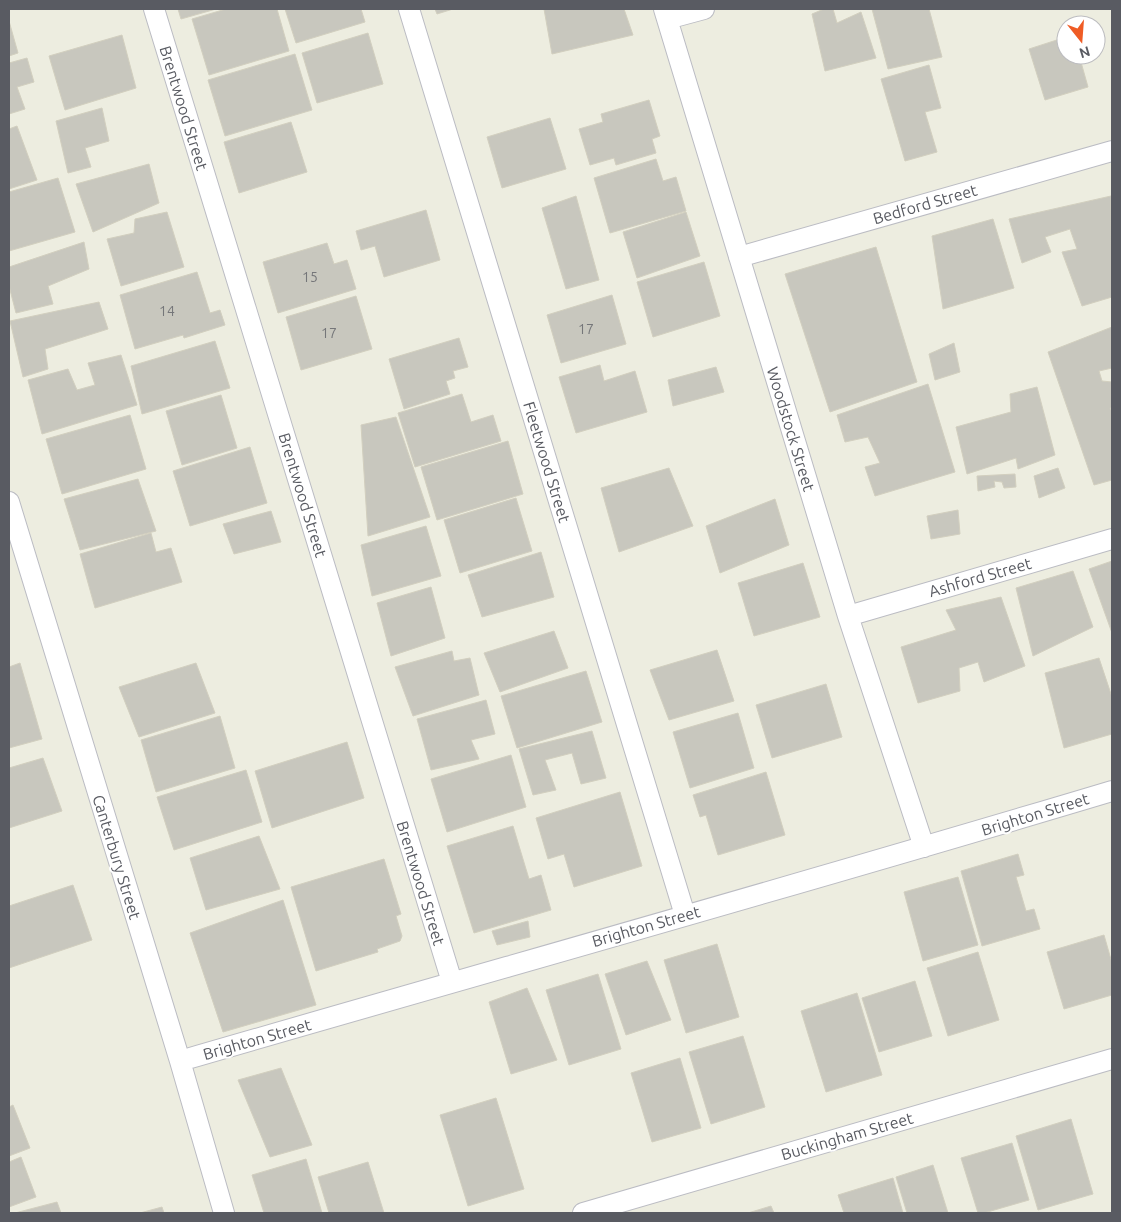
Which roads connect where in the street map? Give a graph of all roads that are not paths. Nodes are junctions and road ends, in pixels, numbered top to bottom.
1 (154, 9) edge
2 (409, 9) edge
3 (704, 9) edge
4 (666, 14) edge
5 (1112, 151) edge
6 (738, 257) junction
7 (9, 502) edge
8 (1112, 539) edge
9 (848, 616) junction
10 (1112, 791) edge
11 (924, 847) junction
12 (685, 915) junction
13 (452, 982) junction
14 (1112, 1059) edge
15 (180, 1061) junction
16 (224, 1213) edge
17 (582, 1213) edge

1 - 13 street, Brentwood Street
2 - 12 street, Fleetwood Street
3 - 4 street
4 - 6 street, Woodstock Street
5 - 6 street, Bedford Street
6 - 9 street, Woodstock Street
7 - 15 street, Canterbury Street
8 - 9 street, Ashford Street
9 - 11 street, Woodstock Street
10 - 11 street, Brighton Street
11 - 12 street, Brighton Street
12 - 13 street, Brighton Street
13 - 15 street, Brighton Street
14 - 17 street, Buckingham Street
15 - 16 street, Canterbury Street

